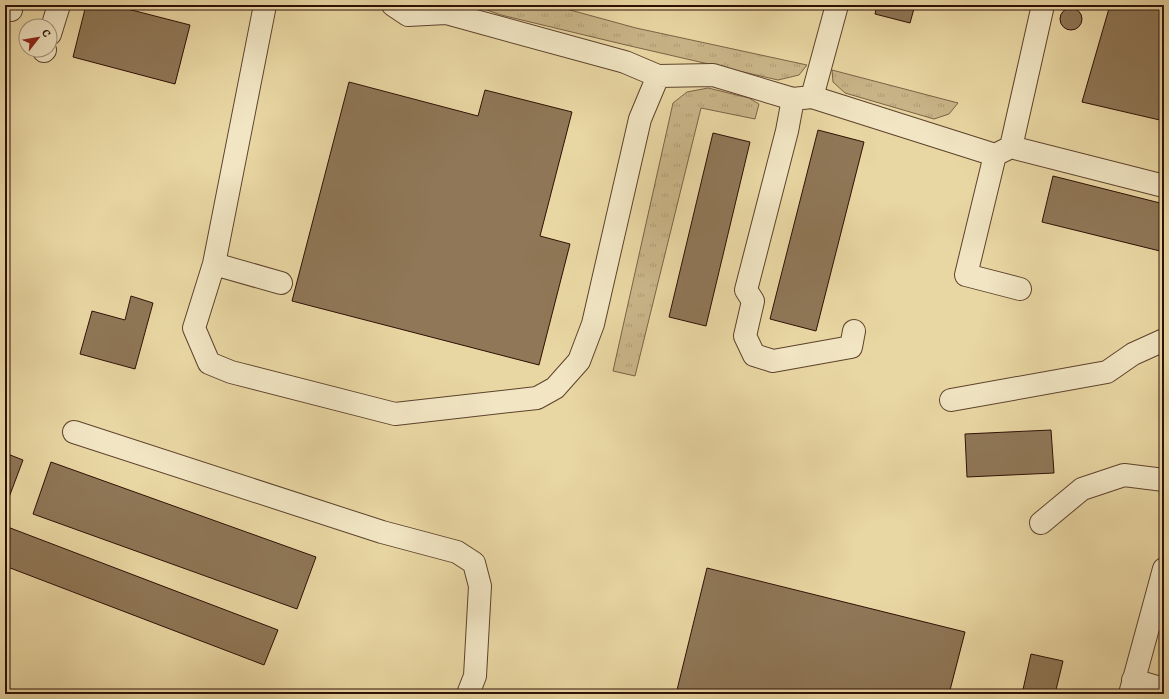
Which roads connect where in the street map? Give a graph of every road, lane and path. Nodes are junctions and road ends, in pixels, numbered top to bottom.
1 (59, 5) edge
2 (265, 5) edge
3 (393, 5) edge
4 (837, 5) edge
5 (1043, 5) edge
6 (55, 18) edge
7 (658, 76) junction
8 (802, 98) junction
9 (1003, 151) junction
10 (1164, 186) edge
11 (214, 264) junction
12 (281, 283) dead end
13 (1020, 289) dead end
14 (854, 331) dead end
15 (1164, 340) edge
16 (951, 400) dead end
17 (74, 432) dead end
18 (1164, 480) edge
19 (1040, 523) dead end
20 (1164, 569) edge
21 (1131, 687) edge
22 (1164, 689) edge
23 (468, 694) edge

1 - 6 street
2 - 11 street
3 - 7 street
4 - 8 street
5 - 9 street
7 - 8 street
7 - 11 street
8 - 9 street
8 - 14 street
9 - 10 street
9 - 13 street
11 - 12 street
15 - 16 street
17 - 23 street
18 - 19 street
20 - 21 street
21 - 22 street

